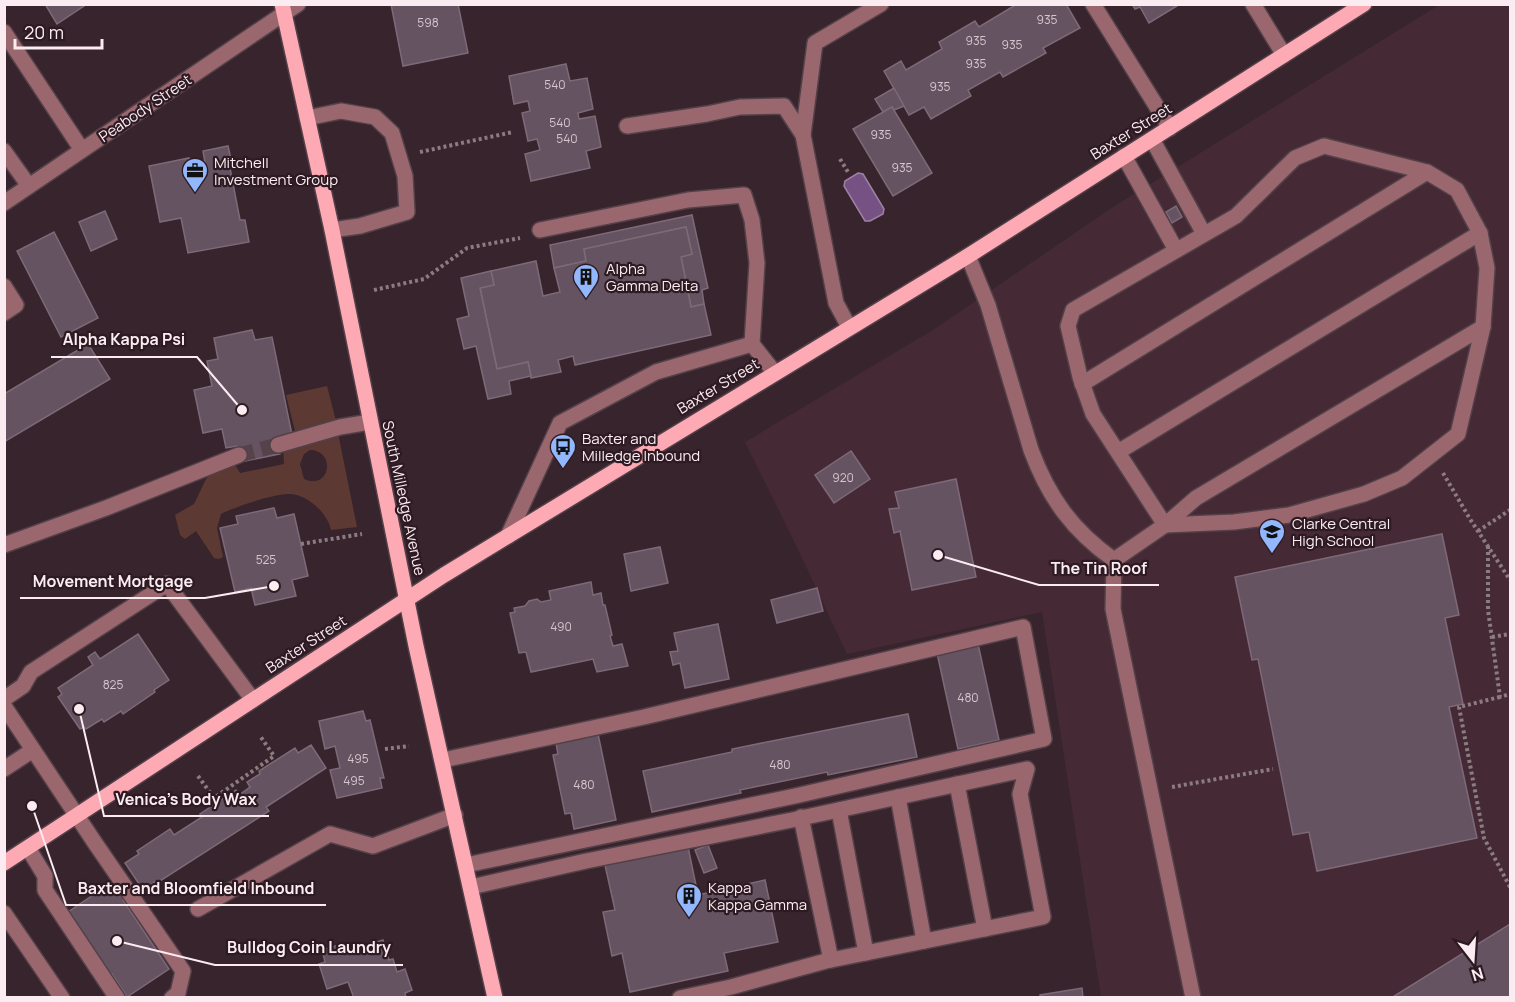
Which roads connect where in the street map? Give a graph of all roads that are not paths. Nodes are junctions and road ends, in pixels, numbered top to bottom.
1 (298, 4) edge
2 (881, 4) edge
3 (1093, 4) edge
4 (1253, 4) edge
5 (1364, 4) edge
6 (283, 9) edge
7 (4, 32) edge
8 (1284, 55) junction
9 (307, 118) junction
10 (627, 126) dead end
11 (1170, 128) junction
12 (803, 135) junction
13 (1152, 139) junction
14 (82, 150) junction
15 (4, 151) edge
16 (1124, 156) junction
17 (1426, 172) junction
18 (29, 186) junction
19 (4, 203) edge
20 (332, 230) junction
21 (540, 230) road end
22 (1480, 233) junction
23 (1204, 234) junction
24 (1176, 250) junction
25 (968, 256) junction
26 (4, 286) edge
27 (4, 313) edge
28 (849, 327) junction
29 (1483, 327) junction
30 (752, 344) junction
31 (775, 373) junction
32 (1082, 384) junction
33 (370, 422) junction
34 (278, 445) tunnel mouth
35 (1118, 452) junction
36 (239, 455) tunnel mouth
37 (1165, 525) junction
38 (508, 536) junction
39 (4, 545) edge
40 (1114, 560) junction
41 (407, 599) junction
42 (4, 699) edge
43 (253, 700) junction
44 (4, 705) edge
45 (33, 750) junction
46 (443, 760) junction
47 (4, 769) edge
48 (957, 784) junction
49 (898, 796) junction
50 (839, 810) junction
51 (77, 815) junction
52 (455, 815) junction
53 (801, 817) junction
54 (28, 848) junction
55 (4, 863) edge
56 (466, 865) junction
57 (471, 887) junction
58 (198, 909) dead end
59 (7, 920) edge
60 (985, 929) junction
61 (924, 941) junction
62 (866, 953) junction
63 (831, 960) junction
64 (62, 998) edge
65 (117, 998) edge
66 (172, 998) edge
67 (495, 998) edge
68 (680, 998) edge
69 (1193, 998) edge

1 - 6 street, Peabody Street
2 - 12 street
3 - 11 street
4 - 8 street
5 - 8 main road, Baxter Street
6 - 9 main road, South Milledge Avenue
6 - 14 street, Peabody Street
7 - 14 street
8 - 11 main road, Baxter Street
9 - 20 main road, South Milledge Avenue
9 - 20 street
10 - 12 street
11 - 13 main road, Baxter Street
12 - 28 street
13 - 16 main road, Baxter Street
13 - 23 street
14 - 18 street, Peabody Street
15 - 18 street
16 - 24 street
16 - 25 main road, Baxter Street
17 - 22 street
17 - 23 street
17 - 32 street
18 - 19 street, Peabody Street
20 - 33 main road, South Milledge Avenue
21 - 30 street
22 - 29 street
22 - 35 street
23 - 24 street
24 - 32 street
25 - 28 main road, Baxter Street
25 - 40 street
26 - 27 street
28 - 31 main road, Baxter Street
29 - 37 street
29 - 37 street
30 - 31 street
30 - 38 street
31 - 38 main road, Baxter Street
32 - 35 street
33 - 34 street
33 - 41 main road, South Milledge Avenue
35 - 37 street
36 - 39 street
37 - 40 street
38 - 41 main road, Baxter Street
40 - 69 street
41 - 43 main road, Baxter Street
41 - 46 main road, South Milledge Avenue
42 - 43 street
43 - 51 main road, Baxter Street
44 - 45 street
45 - 47 street
45 - 51 street
46 - 52 main road, South Milledge Avenue
46 - 56 street
48 - 49 street
48 - 60 street
48 - 60 street
49 - 50 street
49 - 61 street
50 - 53 street
50 - 62 street
51 - 54 main road, Baxter Street
51 - 66 street
52 - 56 main road, South Milledge Avenue
52 - 58 street
53 - 57 street
53 - 63 street
54 - 55 main road, Baxter Street
54 - 65 street
56 - 57 main road, South Milledge Avenue
57 - 67 main road, South Milledge Avenue
59 - 64 street
60 - 61 street
61 - 62 street
62 - 63 street
63 - 68 street

